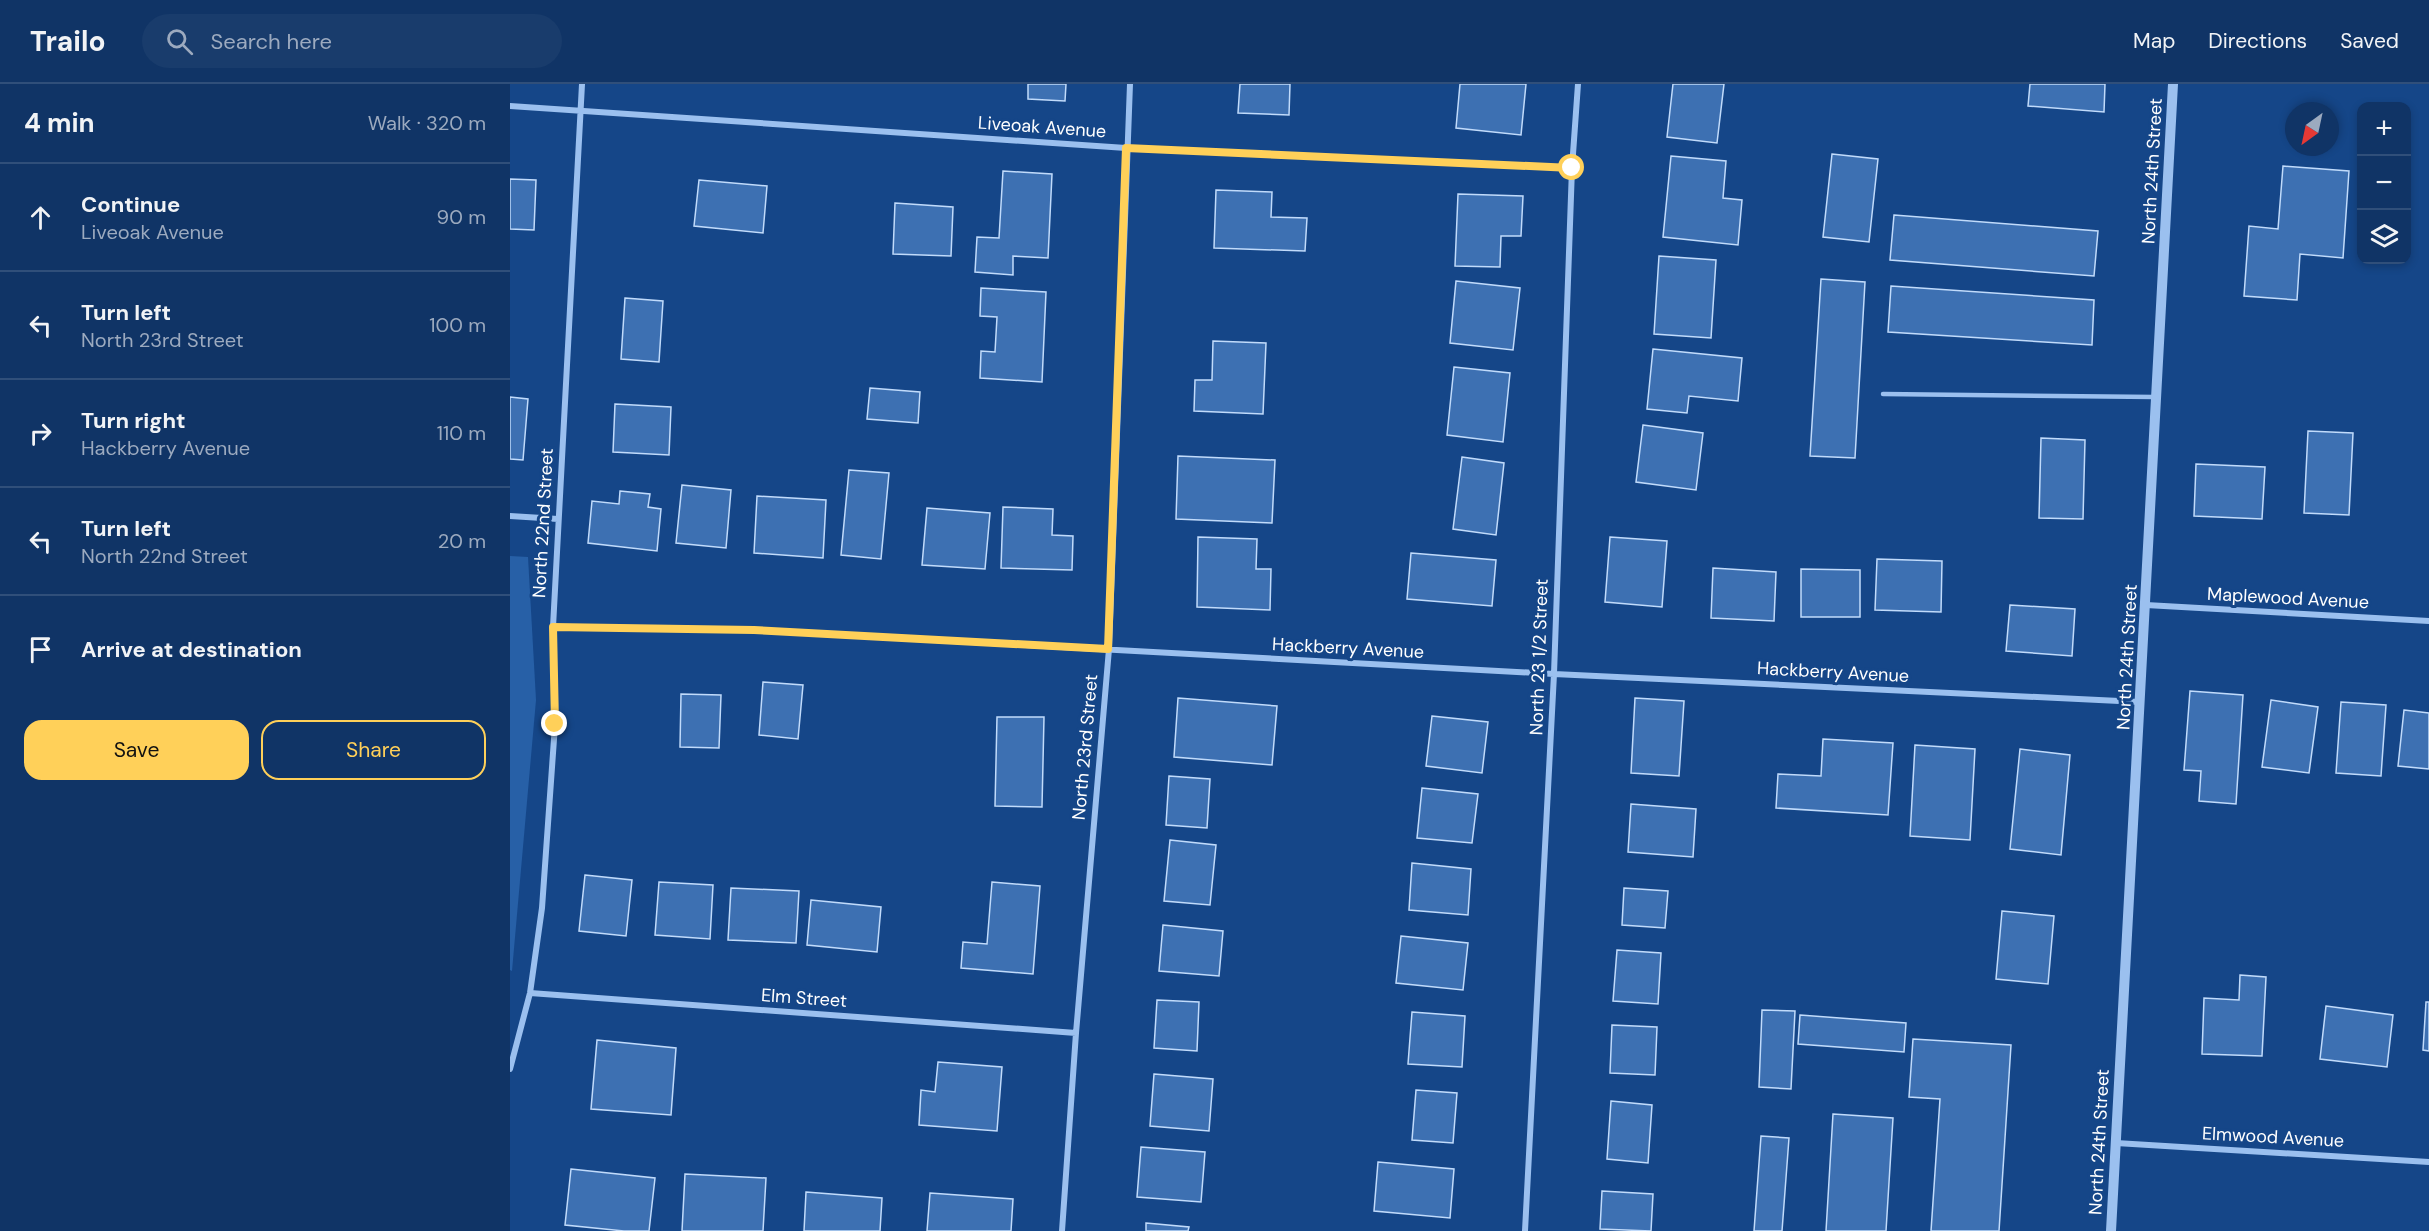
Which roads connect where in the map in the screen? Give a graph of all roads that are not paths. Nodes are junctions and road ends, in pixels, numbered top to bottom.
1 (582, 84) edge
2 (1130, 84) edge
3 (1578, 84) edge
4 (2174, 84) edge
5 (510, 106) edge
6 (580, 110) junction
7 (1126, 148) junction
8 (1572, 168) junction
9 (1883, 393) dead end
10 (2157, 397) junction
11 (510, 516) edge
12 (558, 519) junction
13 (2146, 606) junction
14 (2429, 621) edge
15 (553, 627) junction
16 (1108, 649) junction
17 (1554, 674) junction
18 (2141, 702) junction
19 (530, 993) junction
20 (1076, 1033) junction
21 (510, 1069) edge
22 (2116, 1143) junction
23 (2429, 1162) edge
24 (1062, 1231) edge
25 (1525, 1231) edge
26 (2111, 1231) edge

1 - 6 street, North 22nd Street
2 - 7 street, North 23rd Street
3 - 8 street, North 23 1/2 Street
4 - 10 street, North 24th Street
5 - 6 street, Liveoak Avenue
6 - 7 street, Liveoak Avenue
6 - 12 street, North 22nd Street
7 - 8 street, Liveoak Avenue
7 - 16 street, North 23rd Street
8 - 17 street, North 23 1/2 Street
9 - 10 lane
10 - 13 street, North 24th Street
11 - 12 street
12 - 15 street, North 22nd Street
13 - 14 street, Maplewood Avenue
13 - 18 street, North 24th Street
15 - 16 street, Hackberry Avenue
15 - 19 street, North 22nd Street
16 - 17 street, Hackberry Avenue
16 - 20 street, North 23rd Street
17 - 18 street, Hackberry Avenue
17 - 25 street, North 23 1/2 Street
18 - 22 street, North 24th Street
19 - 20 street, Elm Street
19 - 21 street, North 22nd Street
20 - 24 street, North 23rd Street
22 - 23 street, Elmwood Avenue
22 - 26 street, North 24th Street

